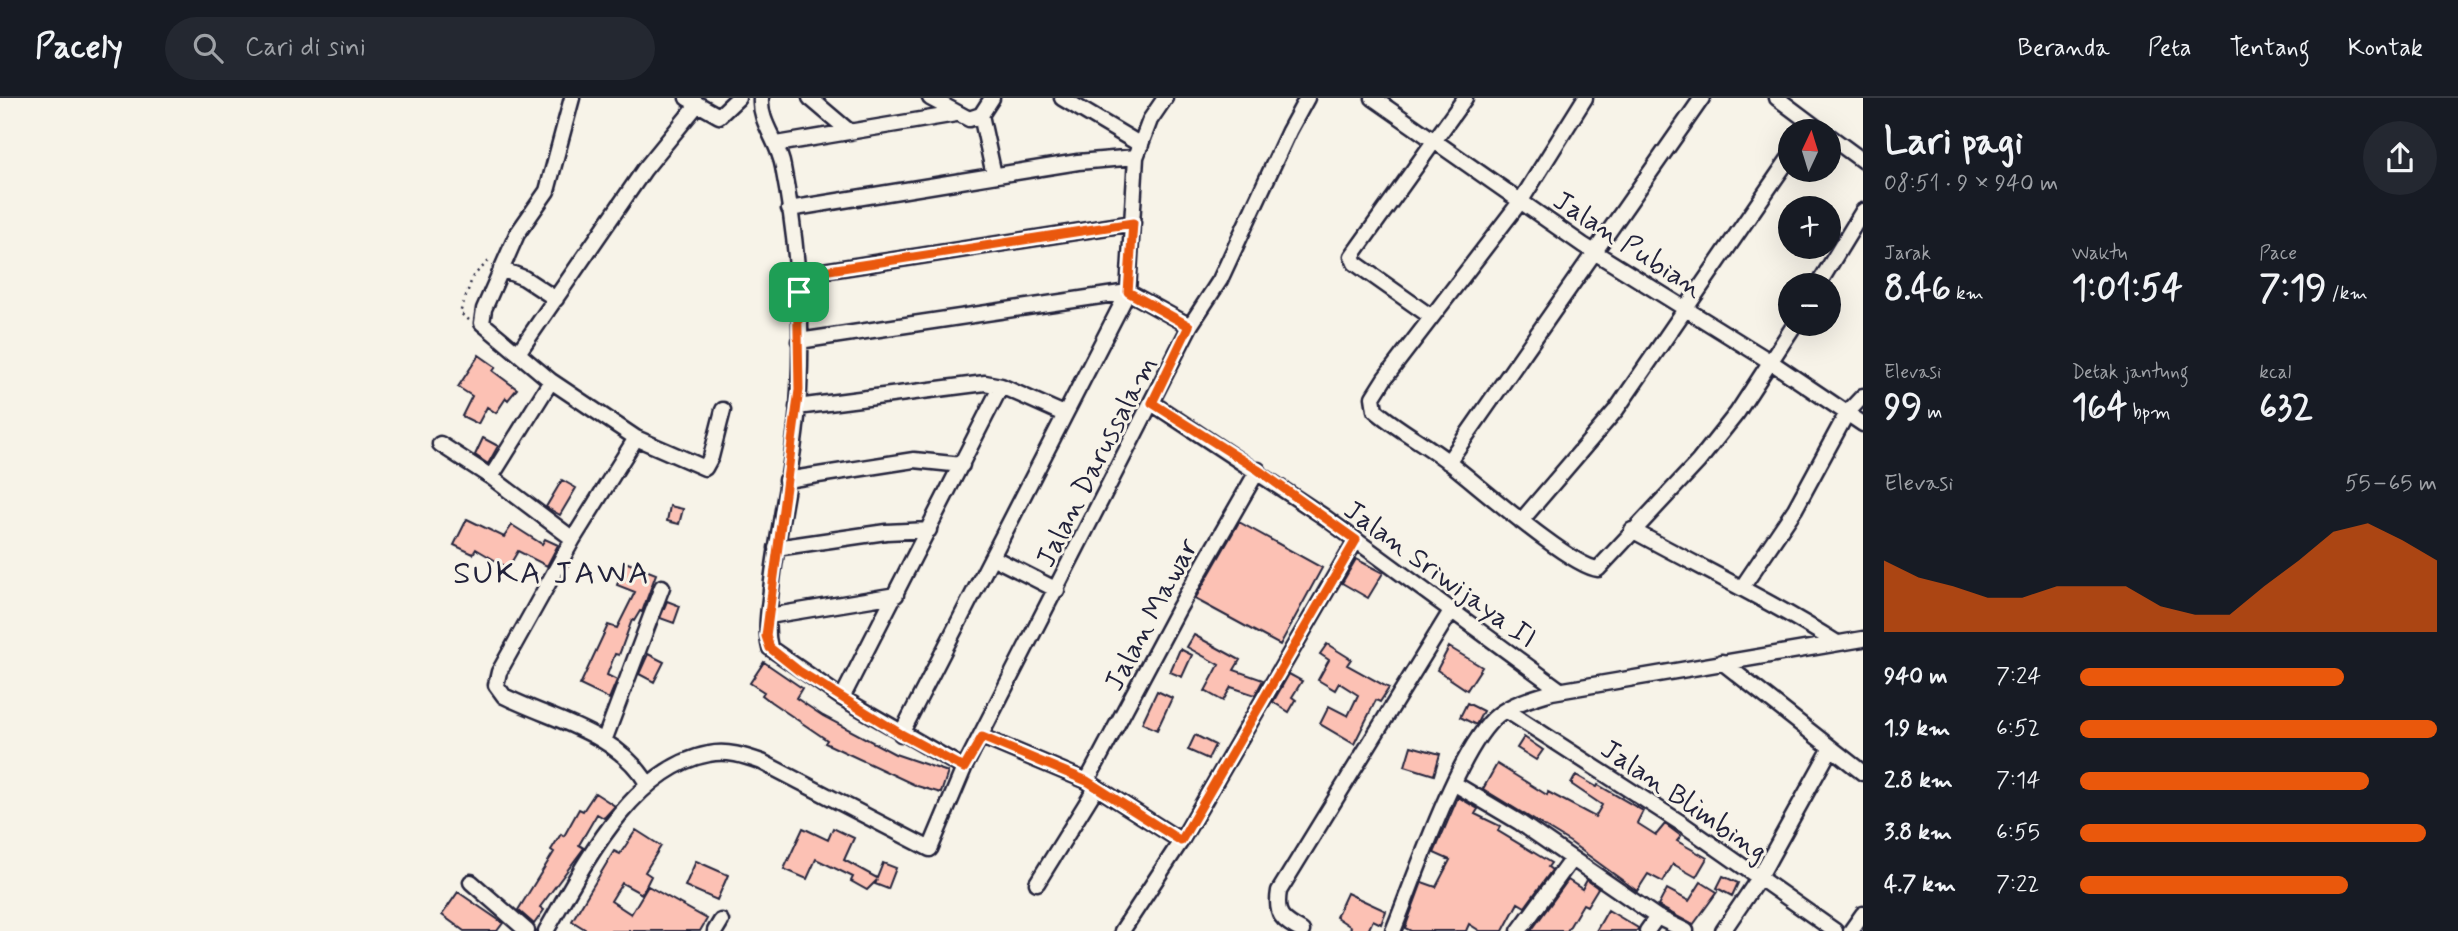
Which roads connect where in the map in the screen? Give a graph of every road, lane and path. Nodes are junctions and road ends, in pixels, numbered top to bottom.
1 (572, 98) edge
2 (738, 98) edge
3 (761, 98) edge
4 (810, 98) edge
5 (930, 98) edge
6 (992, 98) edge
7 (1062, 98) edge
8 (1165, 98) edge
9 (1307, 98) edge
10 (1373, 98) edge
11 (1465, 98) edge
12 (1585, 98) edge
13 (1702, 98) edge
14 (1777, 98) edge
15 (692, 102) edge
16 (956, 114) junction
17 (981, 115) junction
18 (1802, 119) edge
19 (850, 132) junction
20 (1436, 142) junction
21 (777, 144) junction
22 (1841, 145) edge
23 (1138, 151) junction
24 (1863, 161) edge
25 (1778, 174) edge
26 (994, 175) junction
27 (1520, 202) junction
28 (789, 209) junction
29 (1863, 211) edge
30 (1133, 223) junction
31 (1595, 252) junction
32 (501, 269) junction
33 (1825, 273) edge
34 (797, 275) junction
35 (1128, 292) junction
36 (556, 299) junction
37 (1685, 309) junction
38 (1430, 316) junction
39 (1189, 326) junction
40 (1788, 336) edge
41 (799, 341) junction
42 (518, 353) junction
43 (1771, 362) junction
44 (551, 381) junction
45 (1001, 387) junction
46 (1863, 396) edge
47 (1152, 403) junction
48 (797, 407) junction
49 (723, 410) dead end
50 (1847, 413) junction
51 (1064, 414) junction
52 (1863, 424) edge
53 (636, 438) junction
54 (440, 444) dead end
55 (1448, 462) junction
56 (962, 465) junction
57 (1258, 470) junction
58 (491, 477) junction
59 (786, 480) junction
60 (1521, 521) junction
61 (929, 530) junction
62 (1632, 530) junction
63 (573, 539) junction
64 (1356, 540) junction
65 (776, 548) junction
66 (992, 557) junction
67 (1743, 586) junction
68 (662, 587) dead end
69 (1057, 590) junction
70 (896, 595) junction
71 (1451, 611) junction
72 (769, 616) junction
73 (1863, 639) edge
74 (1838, 643) junction
75 (1722, 662) junction
76 (1560, 690) junction
77 (842, 698) junction
78 (1506, 710) junction
79 (901, 734) junction
80 (982, 737) junction
81 (604, 740) junction
82 (1832, 748) junction
83 (964, 768) junction
84 (1863, 773) edge
85 (647, 783) junction
86 (1455, 783) junction
87 (1092, 785) junction
88 (1181, 841) junction
89 (1570, 860) junction
90 (1759, 878) junction
91 (471, 882) dead end
92 (1037, 883) dead end
93 (1863, 914) edge
94 (1657, 917) junction
95 (527, 931) edge
96 (545, 931) edge
97 (1122, 931) edge
98 (1303, 931) edge
99 (1393, 931) edge
100 (1519, 931) edge
101 (1647, 931) edge
102 (1686, 931) edge
103 (1723, 931) edge
104 (1835, 931) edge
105 (1851, 931) edge

1 - 32 street
2 - 15 street
3 - 21 street
4 - 19 street
5 - 16 street
6 - 17 street
7 - 23 street
8 - 23 street
9 - 39 street, Jalan Darussalam
10 - 20 street, Jalan Pubian
11 - 20 street
12 - 27 street
13 - 31 street
14 - 18 street
15 - 36 street
16 - 17 street
16 - 19 street
17 - 26 street
19 - 21 street
20 - 27 street, Jalan Pubian
20 - 38 street
21 - 28 street
22 - 24 street
23 - 26 street
23 - 30 street
25 - 37 street
26 - 28 street
27 - 31 street, Jalan Pubian
27 - 38 street
28 - 34 street
29 - 33 street
30 - 34 street
30 - 35 street
31 - 37 street, Jalan Pubian
31 - 55 street
32 - 36 street
32 - 42 street
34 - 41 street
35 - 39 street
35 - 41 street
35 - 51 street
36 - 42 street
37 - 43 street, Jalan Pubian
37 - 60 street
38 - 55 street
39 - 47 street, Jalan Darussalam
40 - 43 street
41 - 48 street
42 - 44 street
43 - 50 street, Jalan Pubian
43 - 62 street
44 - 53 street
44 - 58 street
45 - 48 street
45 - 51 street
45 - 56 street
46 - 50 street
47 - 57 street, Jalan Sriwijaya II
47 - 69 street, Jalan Darussalam
48 - 59 street
49 - 53 street
50 - 52 street, Jalan Pubian
50 - 67 street
51 - 66 street
53 - 63 street
54 - 58 street
55 - 60 street
56 - 59 street
56 - 61 street
57 - 64 street, Jalan Sriwijaya II
57 - 87 street, Jalan Mawar
58 - 63 street
59 - 65 street
60 - 62 street
61 - 65 street
61 - 70 street
62 - 67 street
63 - 81 street
64 - 71 street, Jalan Sriwijaya II
64 - 88 street
65 - 72 street
66 - 69 street
66 - 79 street
67 - 74 street
68 - 81 street
69 - 80 street, Jalan Darussalam
70 - 72 street
70 - 77 street
71 - 76 street, Jalan Sriwijaya II
71 - 98 street
72 - 77 street
73 - 74 street
74 - 75 street
75 - 76 street
75 - 82 street
76 - 78 street
77 - 79 street
78 - 86 street
78 - 90 street, Jalan Blimbing
79 - 83 street
80 - 83 street, Jalan Darussalam
80 - 87 street
81 - 85 street
82 - 84 street
82 - 90 street
83 - 85 street, Jalan Darussalam
85 - 96 street
86 - 89 street
86 - 99 street
87 - 88 street
87 - 92 street, Jalan Mawar
88 - 97 street
89 - 94 street
89 - 100 street
90 - 103 street
90 - 104 street, Jalan Blimbing
91 - 95 street
93 - 105 street
94 - 101 street
94 - 102 street

